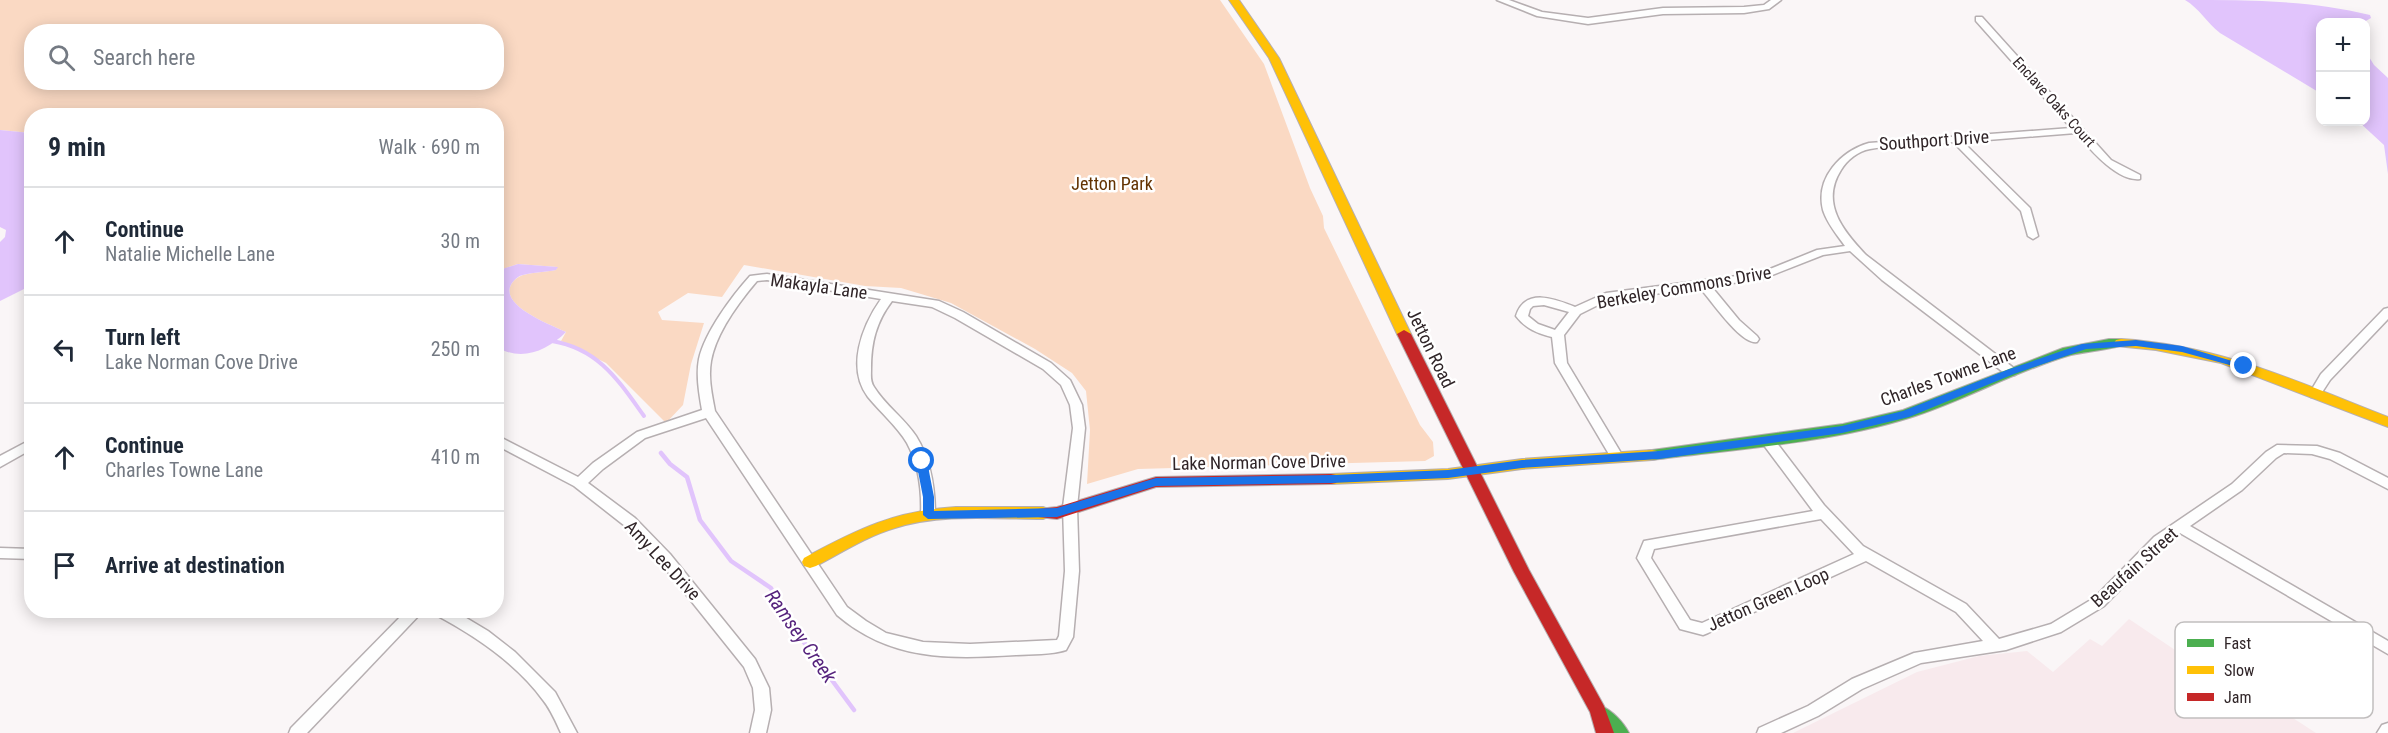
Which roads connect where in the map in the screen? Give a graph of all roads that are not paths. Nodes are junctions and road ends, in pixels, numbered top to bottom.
1 (1234, 0) edge
2 (1501, 0) edge
3 (1777, 0) edge
4 (1979, 19) dead end
5 (2078, 130) junction
6 (1955, 139) junction
7 (2136, 177) dead end
8 (2033, 236) dead end
9 (1852, 248) junction
10 (1704, 285) junction
11 (889, 296) junction
12 (1576, 311) junction
13 (2388, 312) edge
14 (1558, 334) junction
15 (1753, 339) dead end
16 (2011, 372) junction
17 (2315, 394) junction
18 (710, 412) junction
19 (2388, 422) edge
20 (1768, 441) junction
21 (504, 443) edge
22 (24, 448) edge
23 (1618, 458) junction
24 (0, 462) edge
25 (1471, 469) junction
26 (579, 483) junction
27 (2388, 484) edge
28 (1070, 507) junction
29 (1823, 514) junction
30 (928, 515) junction
31 (2179, 526) junction
32 (0, 553) edge
33 (24, 554) edge
34 (1865, 555) junction
35 (810, 562) junction
36 (409, 618) edge
37 (456, 618) edge
38 (2343, 622) edge
39 (2373, 639) edge
40 (1996, 646) junction
41 (2388, 648) edge
42 (1598, 711) junction
43 (297, 733) edge
44 (569, 733) edge
45 (758, 733) edge
46 (1605, 733) edge
47 (1620, 733) edge
48 (1765, 733) edge

1 - 25 street, Jetton Road
2 - 3 street
4 - 5 street, Enclave Oaks Court
5 - 6 street, Southport Drive
5 - 7 street, Enclave Oaks Court
6 - 8 street
6 - 9 street, Southport Drive
9 - 10 street, Berkeley Commons Drive
9 - 16 street, Southport Drive
10 - 12 street, Berkeley Commons Drive
10 - 15 street
11 - 18 street, Makayla Lane
11 - 28 street, Makayla Lane
11 - 30 street
12 - 14 street, Berkeley Commons Drive
12 - 14 street
13 - 17 street
14 - 23 street
16 - 17 street, Charles Towne Lane
16 - 20 street, Charles Towne Lane
17 - 19 street, Charles Towne Lane
18 - 26 street
18 - 35 street, Makayla Lane
20 - 23 street, Charles Towne Lane
20 - 29 street
21 - 26 street, Amy Lee Drive
22 - 24 street
23 - 25 street, Charles Towne Lane
25 - 28 street, Lake Norman Cove Drive
25 - 42 street, Jetton Road
26 - 45 street, Amy Lee Drive
27 - 31 street, Beaufain Street
28 - 30 street, Lake Norman Cove Drive
28 - 35 street, Makayla Lane
29 - 34 street
29 - 34 street, Jetton Green Loop
30 - 35 street, Lake Norman Cove Drive
31 - 38 street
31 - 40 street, Beaufain Street
32 - 33 street
34 - 40 street
36 - 43 street
37 - 44 street
39 - 41 street
40 - 48 street, Beaufain Street
42 - 46 street, Jetton Road
42 - 47 street, Jetton Road

